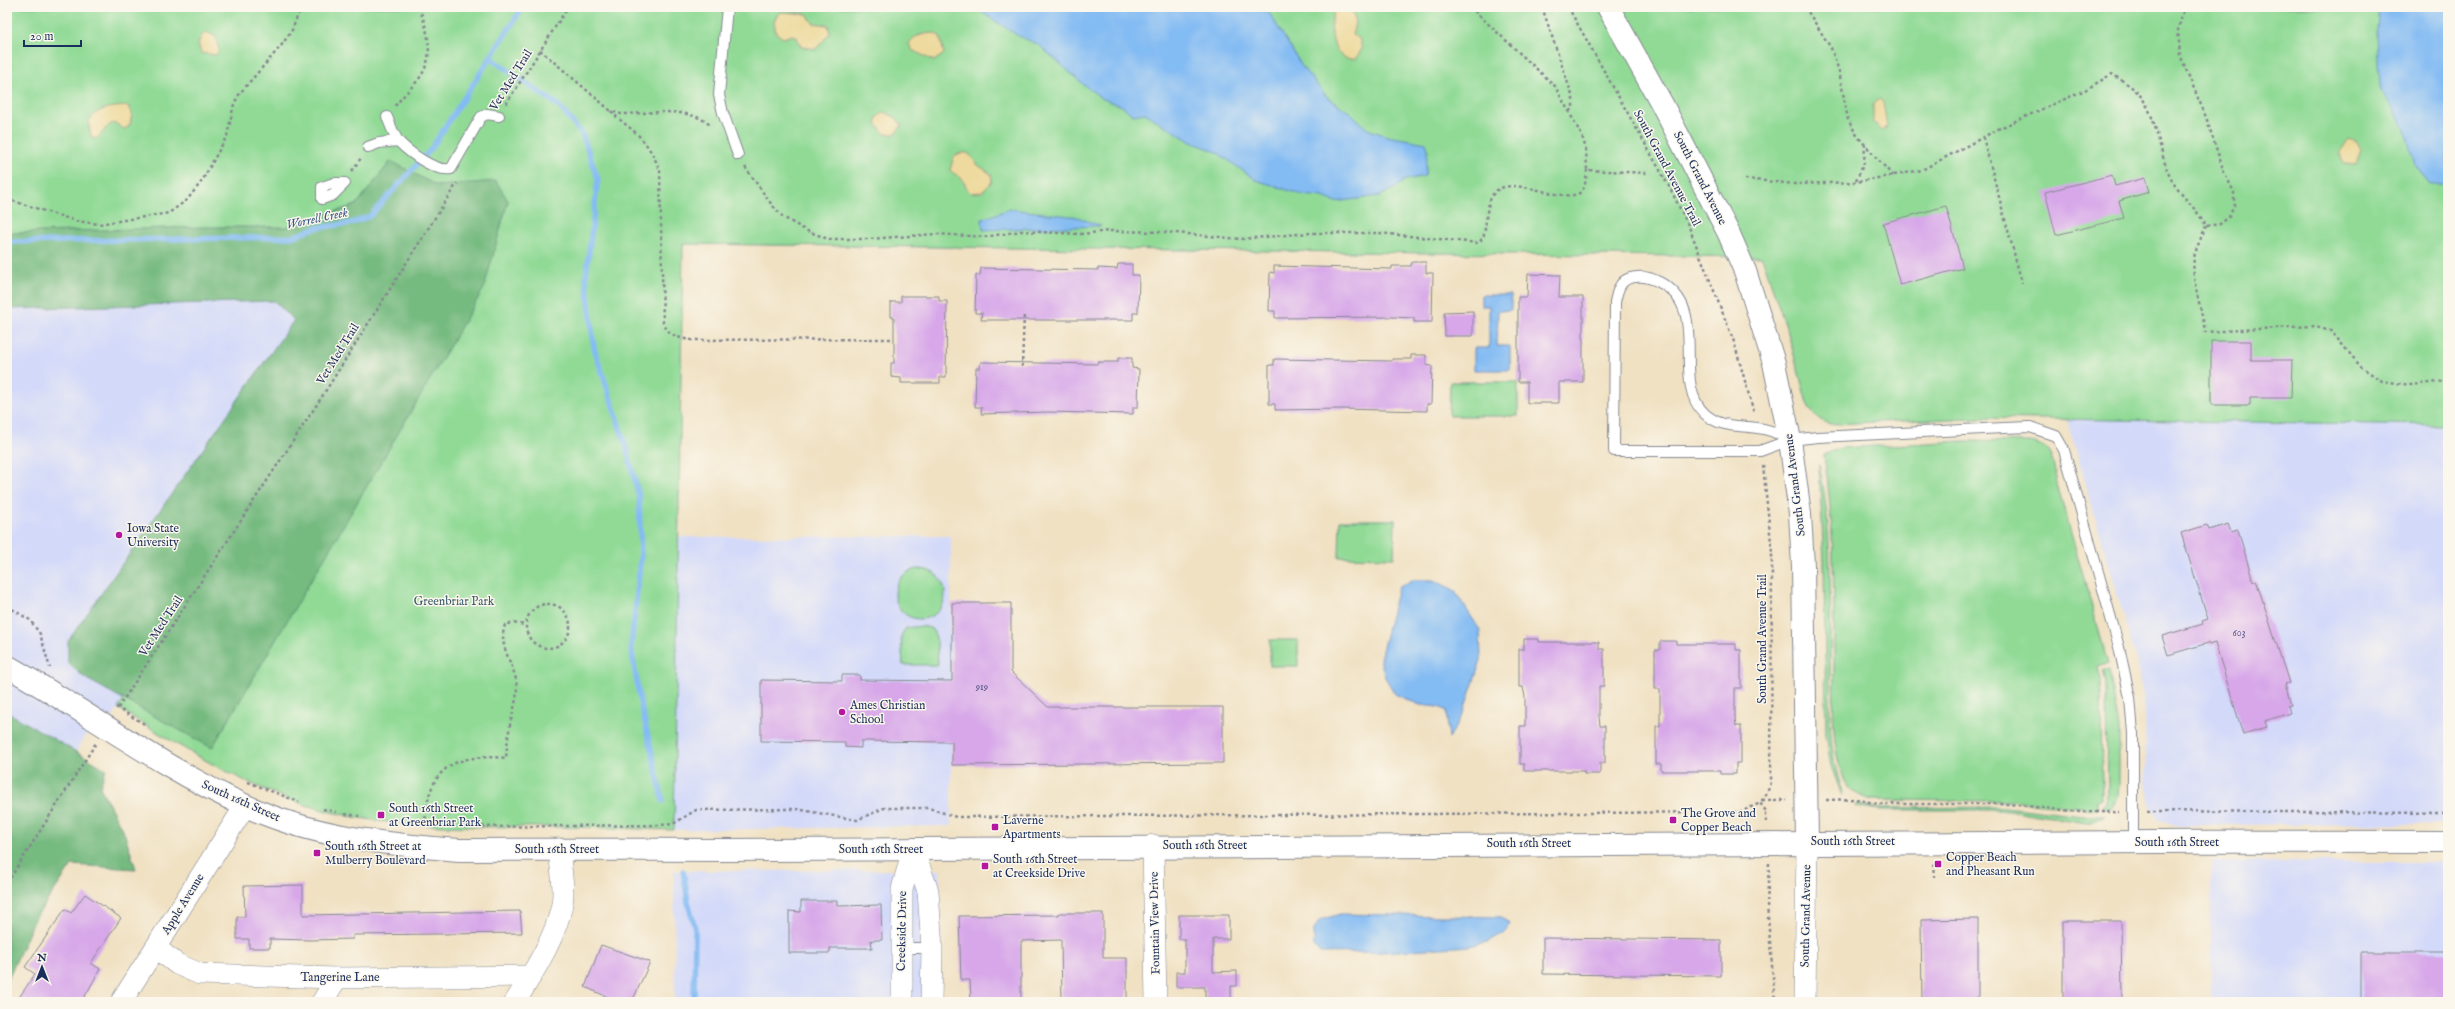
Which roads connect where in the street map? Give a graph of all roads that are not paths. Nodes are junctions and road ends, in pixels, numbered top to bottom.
1 (727, 7) edge
2 (1608, 7) edge
3 (499, 116) road end
4 (387, 117) road end
5 (398, 142) junction
6 (368, 147) road end
7 (738, 155) road end
8 (1790, 440) junction
9 (7, 666) edge
10 (245, 806) junction
11 (1807, 841) junction
12 (2133, 842) junction
13 (2448, 842) edge
14 (1153, 845) junction
15 (559, 849) junction
16 (913, 849) junction
17 (156, 948) junction
18 (902, 948) junction
19 (932, 948) junction
20 (531, 976) junction
21 (337, 978) junction
22 (121, 1002) edge
23 (322, 1002) edge
24 (515, 1002) edge
25 (902, 1002) edge
26 (931, 1002) edge
27 (1156, 1002) edge
28 (1805, 1002) edge

1 - 7 lane
2 - 8 main road, South Grand Avenue
3 - 5 lane
4 - 5 lane
5 - 6 lane
8 - 8 lane
8 - 11 main road, South Grand Avenue
8 - 12 lane
9 - 10 main road, South 16th Street
10 - 15 main road, South 16th Street
10 - 17 street, Apple Avenue
11 - 12 main road, South 16th Street
11 - 14 main road, South 16th Street
11 - 28 street, South Grand Avenue
12 - 13 main road, South 16th Street
14 - 16 main road, South 16th Street
14 - 27 street, Fountain View Drive
15 - 16 main road, South 16th Street
15 - 20 street
16 - 18 street, Creekside Drive
16 - 19 street, Creekside Drive
17 - 21 street, Tangerine Lane
17 - 22 street, Apple Avenue
18 - 19 lane
18 - 25 street, Creekside Drive
19 - 26 street, Creekside Drive
20 - 21 street, Tangerine Lane
20 - 24 street
21 - 23 street

